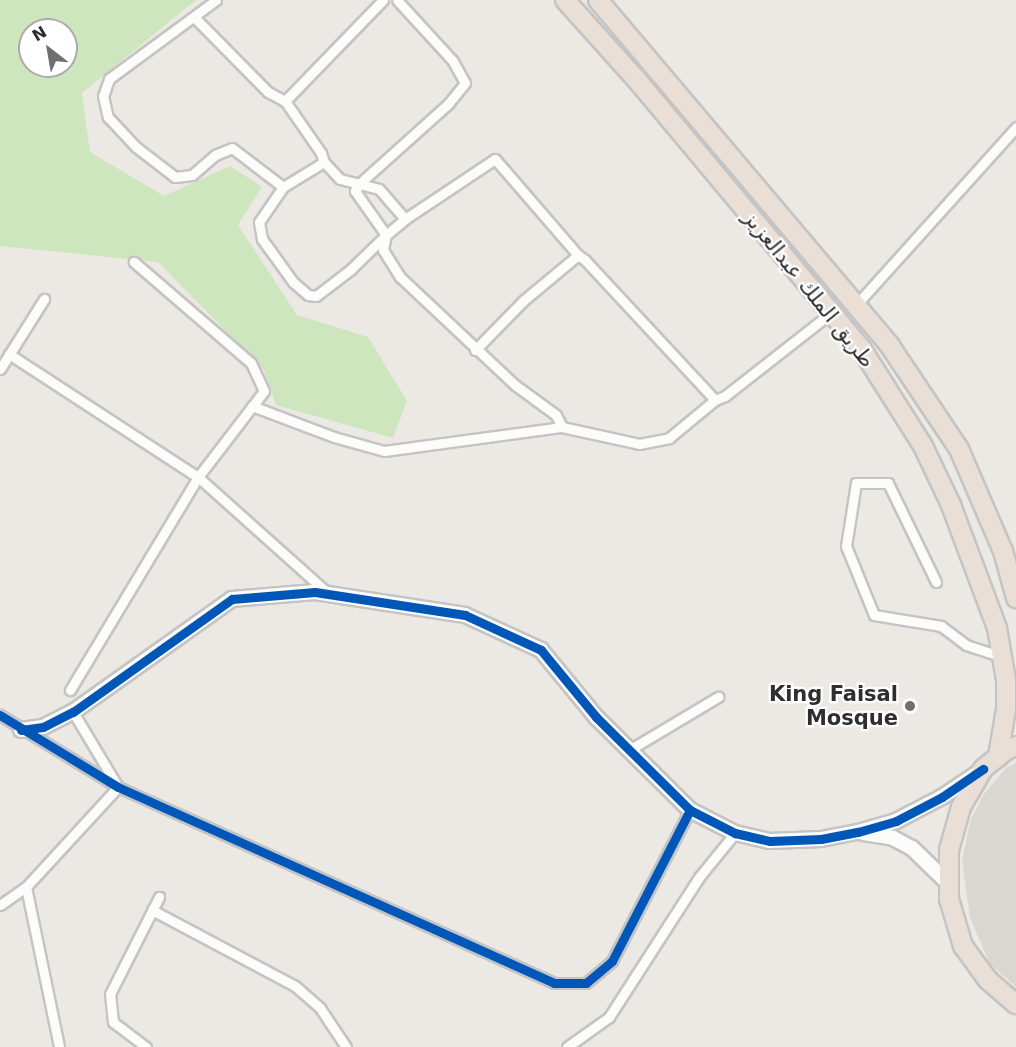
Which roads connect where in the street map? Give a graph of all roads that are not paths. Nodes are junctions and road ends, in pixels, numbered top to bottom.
1 (216, 0) edge
2 (383, 0) edge
3 (397, 0) edge
4 (565, 0) edge
5 (598, 0) edge
6 (194, 17) junction
7 (285, 101) junction
8 (1016, 127) edge
9 (324, 162) junction
10 (360, 183) junction
11 (283, 187) junction
12 (405, 219) junction
13 (386, 235) junction
14 (578, 255) junction
15 (134, 262) dead end
16 (44, 299) dead end
17 (856, 305) junction
18 (832, 312) junction
19 (475, 350) junction
20 (9, 354) junction
21 (0, 369) edge
22 (715, 400) junction
23 (252, 406) junction
24 (562, 427) junction
25 (198, 477) junction
26 (936, 582) dead end
27 (329, 594) junction
28 (1016, 596) edge
29 (1003, 657) junction
30 (70, 690) dead end
31 (718, 697) dead end
32 (73, 712) junction
33 (0, 715) edge
34 (21, 730) junction
35 (1016, 747) edge
36 (628, 750) junction
37 (998, 757) junction
38 (983, 769) junction
39 (118, 787) junction
40 (690, 810) junction
41 (858, 832) junction
42 (735, 833) junction
43 (949, 884) junction
44 (26, 887) junction
45 (159, 897) dead end
46 (0, 906) edge
47 (152, 910) junction
48 (1016, 1005) edge
49 (59, 1047) edge
50 (146, 1047) edge
51 (346, 1047) edge
52 (567, 1047) edge

1 - 6 street
2 - 7 street
3 - 10 street
4 - 18 highway, طريق الملك عبدالعزيز
5 - 17 highway, طريق الملك عبدالعزيز
6 - 7 street
6 - 11 street
7 - 9 street
8 - 17 street
9 - 10 street
9 - 11 street
10 - 12 street
10 - 13 street
11 - 13 street
12 - 13 street
12 - 14 street
13 - 19 street
14 - 19 street
14 - 22 street
15 - 23 street
16 - 20 street
17 - 28 highway, طريق الملك عبدالعزيز
18 - 22 street
18 - 29 highway, طريق الملك عبدالعزيز
19 - 24 street
20 - 21 street
20 - 25 street
22 - 24 street
23 - 24 street
23 - 25 street
25 - 27 street
25 - 30 street
26 - 29 street
27 - 32 street
27 - 36 street
29 - 37 highway, طريق الملك عبدالعزيز
31 - 36 street
32 - 34 street
32 - 39 street
33 - 34 street
34 - 39 street
35 - 37 highway
36 - 40 street
37 - 38 highway
38 - 41 street
38 - 43 highway
39 - 40 street
39 - 44 street
40 - 42 street
41 - 42 street
41 - 43 street
42 - 52 street
43 - 48 highway
44 - 46 street
44 - 49 street
45 - 47 street
47 - 50 street
47 - 51 street

